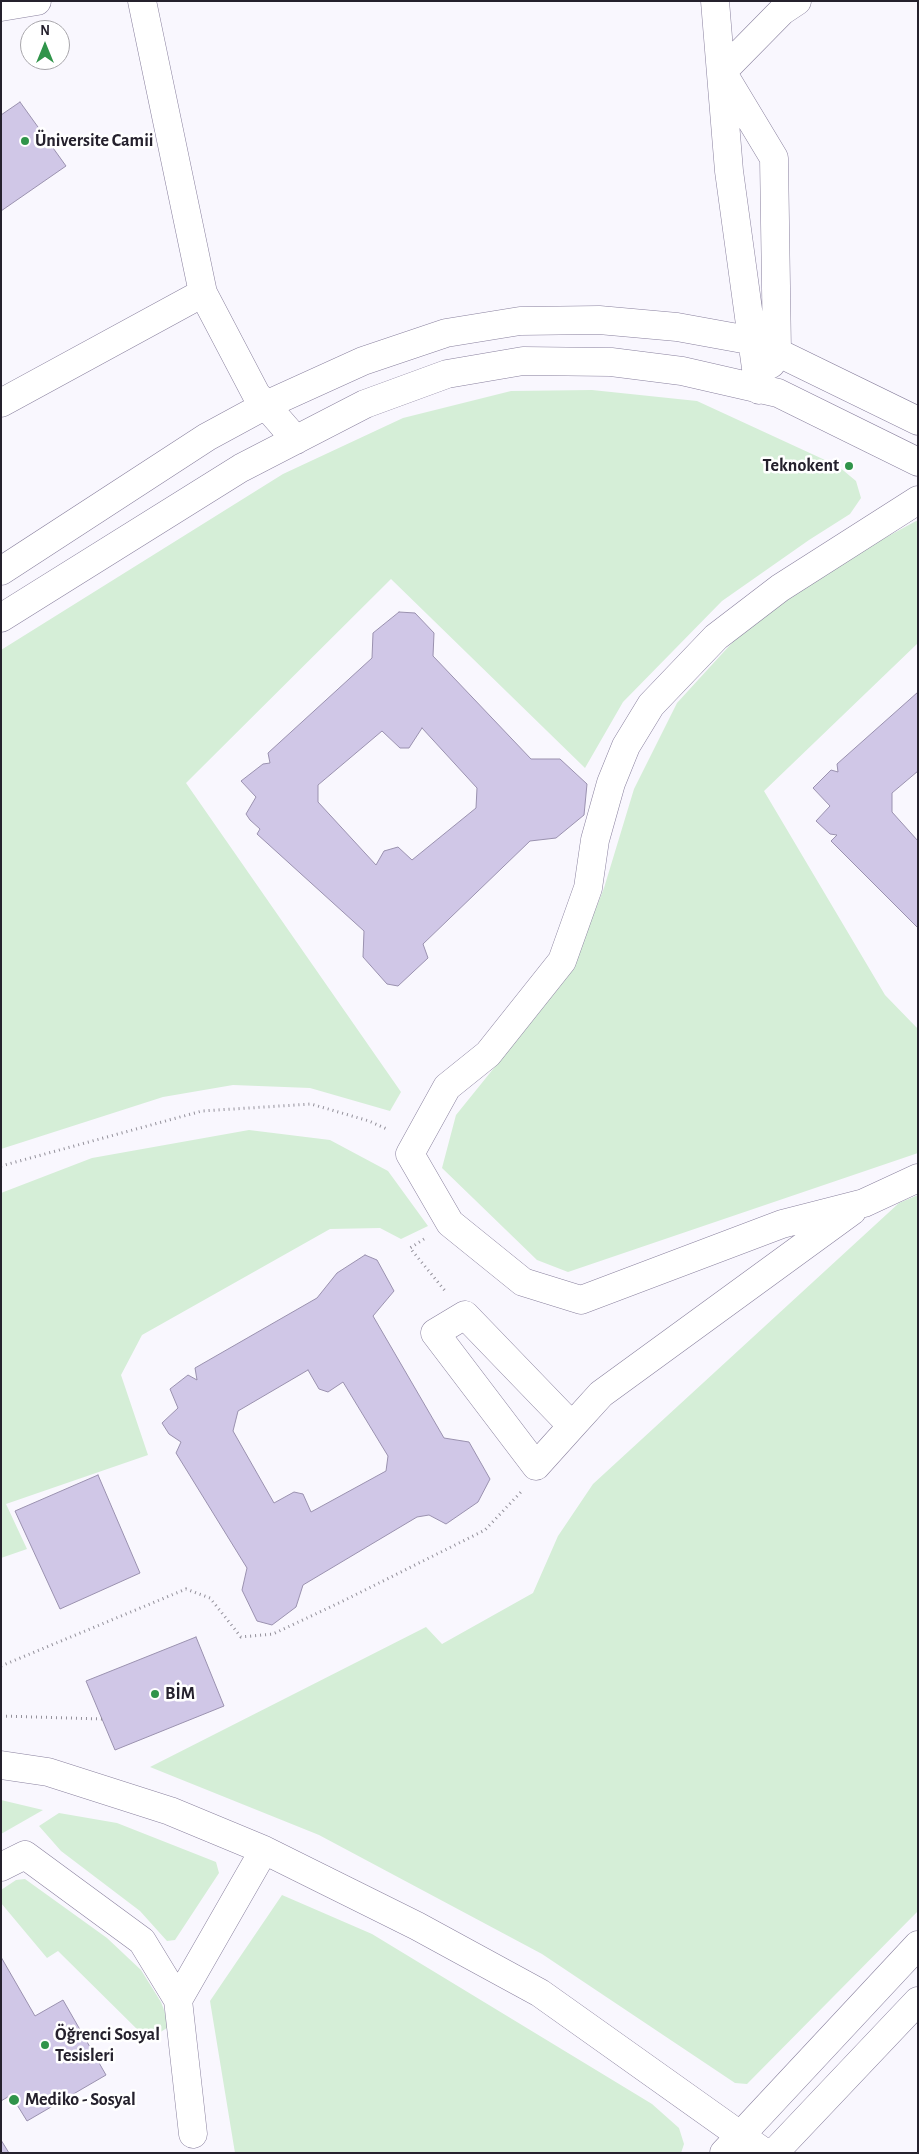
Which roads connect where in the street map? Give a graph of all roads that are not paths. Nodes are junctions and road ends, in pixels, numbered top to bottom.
1 (37, 1) edge
2 (142, 1) edge
3 (715, 1) edge
4 (798, 1) edge
5 (1, 7) edge
6 (722, 72) junction
7 (203, 293) junction
8 (766, 346) junction
9 (759, 390) junction
10 (1, 403) edge
11 (266, 405) junction
12 (918, 420) edge
13 (296, 440) junction
14 (918, 462) edge
15 (918, 500) edge
16 (1, 571) edge
17 (1, 618) edge
18 (918, 1178) edge
19 (864, 1203) junction
20 (572, 1426) junction
21 (1, 1765) edge
22 (264, 1850) junction
23 (1, 1867) edge
24 (918, 1945) edge
25 (178, 2000) junction
26 (918, 2000) edge
27 (193, 2134) dead end
28 (733, 2144) edge
29 (765, 2153) edge
30 (774, 2153) edge

1 - 5 street
2 - 7 street
3 - 6 street
4 - 6 street
6 - 8 street
6 - 8 street
7 - 10 street
7 - 11 street
8 - 9 street
8 - 11 street
8 - 12 street
9 - 13 street
9 - 14 street
11 - 13 street
11 - 16 street
13 - 17 street
15 - 19 street
18 - 19 street
19 - 20 street
20 - 20 street
21 - 22 street
22 - 25 street
22 - 28 street
23 - 25 street
24 - 28 street
25 - 27 street
26 - 30 street
28 - 29 street

